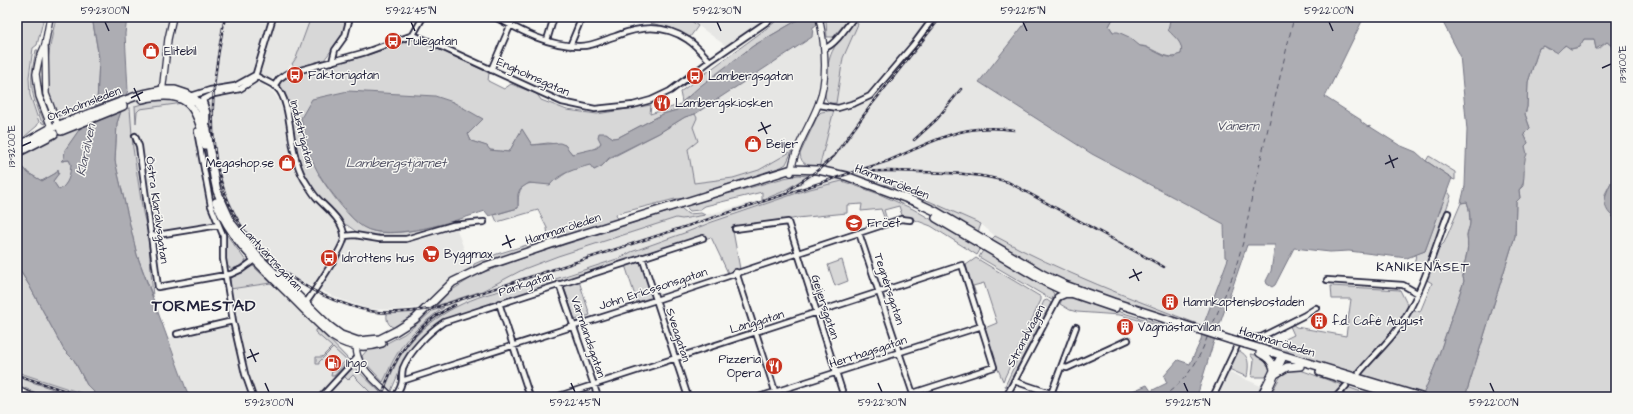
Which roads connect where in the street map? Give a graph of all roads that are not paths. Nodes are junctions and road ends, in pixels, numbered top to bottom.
1 (50, 17) edge
2 (174, 17) edge
3 (273, 17) edge
4 (350, 17) edge
5 (423, 17) edge
6 (495, 17) edge
7 (514, 17) edge
8 (554, 17) edge
9 (582, 17) edge
10 (774, 17) edge
11 (819, 17) edge
12 (854, 17) edge
13 (933, 17) edge
14 (511, 25) junction
15 (413, 35) junction
16 (546, 40) junction
17 (570, 46) junction
18 (824, 48) junction
19 (710, 61) junction
20 (332, 62) junction
21 (491, 70) junction
22 (255, 75) junction
23 (274, 86) junction
24 (162, 93) junction
25 (176, 97) junction
26 (139, 98) junction
27 (197, 99) junction
28 (819, 105) junction
29 (56, 129) junction
30 (197, 131) dead end
31 (135, 136) dead end
32 (17, 148) edge
33 (17, 153) edge
34 (792, 171) junction
35 (1448, 213) dead end
36 (910, 220) dead end
37 (484, 222) dead end
38 (219, 225) junction
39 (735, 228) dead end
40 (859, 233) junction
41 (151, 236) junction
42 (344, 236) junction
43 (702, 238) dead end
44 (797, 253) junction
45 (642, 257) junction
46 (256, 258) junction
47 (736, 272) junction
48 (225, 275) junction
49 (1327, 280) dead end
50 (559, 284) junction
51 (1063, 287) junction
52 (879, 293) junction
53 (1417, 293) junction
54 (1058, 297) junction
55 (656, 300) junction
56 (1095, 301) junction
57 (499, 303) junction
58 (304, 305) junction
59 (1316, 308) dead end
60 (817, 313) junction
61 (233, 321) junction
62 (573, 326) junction
63 (982, 326) junction
64 (1076, 327) dead end
65 (757, 332) junction
66 (1199, 332) junction
67 (177, 334) dead end
68 (1128, 340) dead end
69 (357, 344) junction
70 (513, 346) junction
71 (1244, 346) junction
72 (899, 353) junction
73 (1260, 353) junction
74 (357, 358) junction
75 (675, 358) junction
76 (1282, 358) junction
77 (1300, 366) junction
78 (1062, 367) junction
79 (1275, 371) junction
80 (836, 373) junction
81 (1359, 373) dead end
82 (1014, 380) junction
83 (402, 381) junction
84 (594, 385) junction
85 (1346, 386) dead end
86 (17, 390) edge
87 (775, 392) junction
88 (1051, 394) junction
89 (913, 395) edge
90 (1404, 395) edge
91 (33, 397) edge
92 (253, 397) edge
93 (321, 397) edge
94 (391, 397) edge
95 (395, 397) edge
96 (530, 397) edge
97 (556, 397) edge
98 (598, 397) edge
99 (688, 397) edge
100 (759, 397) edge
101 (777, 397) edge
102 (844, 397) edge
103 (1006, 397) edge
104 (1062, 397) edge
105 (1213, 397) edge
106 (1260, 397) edge
107 (1265, 397) edge
108 (1336, 397) edge
109 (1421, 397) edge

1 - 29 street
2 - 24 street
3 - 22 street
4 - 20 street
5 - 15 street
6 - 14 street
7 - 14 street
8 - 16 street
9 - 17 street
10 - 19 street, Engholmsgatan
11 - 18 street
12 - 18 street
13 - 28 street
14 - 16 street
14 - 21 street
15 - 20 street
15 - 21 street, Engholmsgatan
16 - 17 street
17 - 19 street
18 - 28 street
19 - 21 street, Engholmsgatan
20 - 23 street
22 - 23 street, Industrigatan
22 - 27 street
22 - 27 street
23 - 42 street, Industrigatan
24 - 25 main road
24 - 26 main road, Örsholmsleden
24 - 27 main road
25 - 27 street
25 - 46 main road, Lantvärnsgatan
26 - 29 main road, Örsholmsleden
26 - 29 main road, Örsholmsleden
27 - 46 main road, Lantvärnsgatan
28 - 34 street
29 - 32 main road, Örsholmsleden
29 - 33 main road, Örsholmsleden
30 - 38 street
31 - 41 street, Östra Klarälvsgatan
34 - 51 main road, Hammaröleden
34 - 69 main road, Hammaröleden
35 - 53 street
36 - 40 street, John Ericssonsgatan
37 - 42 street
38 - 41 street
38 - 48 street
39 - 44 street, Geijersgatan
40 - 44 street, John Ericssonsgatan
40 - 52 street, Tegnérsgatan
41 - 48 street, Östra Klarälvsgatan
42 - 58 street
43 - 45 street, Parkgatan
44 - 47 street, John Ericssonsgatan
44 - 60 street, Geijersgatan
45 - 50 street, Parkgatan
45 - 55 street, Sveagatan
46 - 48 street
46 - 58 main road, Lantvärnsgatan
47 - 55 street, John Ericssonsgatan
47 - 65 street
48 - 61 street
49 - 53 street
50 - 57 street, Parkgatan
50 - 62 street, Värmlandsgatan
51 - 54 street, Strandvägen
51 - 56 main road, Hammaröleden
51 - 66 main road, Hammaröleden
52 - 60 street, Långgatan
52 - 63 street, Långgatan
52 - 72 street, Tegnérsgatan
53 - 81 street
54 - 56 main road
54 - 82 street, Strandvägen
55 - 62 street, John Ericssonsgatan
55 - 75 street, Sveagatan
56 - 66 main road, Hammaröleden
57 - 70 street
57 - 83 street, Parkgatan
58 - 69 main road, Lantvärnsgatan
59 - 105 street
60 - 65 street, Långgatan
60 - 80 street, Geijersgatan
61 - 67 street
61 - 92 street
62 - 70 street, John Ericssonsgatan
62 - 84 street, Värmlandsgatan
63 - 72 street, Herrhagsgatan
63 - 89 street
64 - 78 street
65 - 75 street, Långgatan
65 - 87 street
66 - 71 main road, Hammaröleden
68 - 78 street
69 - 74 street
70 - 83 street, John Ericssonsgatan
70 - 96 street
71 - 73 main road, Hammaröleden
71 - 76 main road, Hammaröleden
72 - 80 street, Herrhagsgatan
72 - 89 street, Tegnérsgatan
73 - 76 main road, Hammaröleden
73 - 79 main road
74 - 93 street
74 - 94 street
75 - 84 street, Långgatan
75 - 99 street, Sveagatan
76 - 77 main road, Hammaröleden
76 - 79 street
76 - 90 main road, Hammaröleden
77 - 79 main road
77 - 90 main road, Hammaröleden
78 - 88 street
79 - 106 street
79 - 107 street
80 - 87 street, Herrhagsgatan
80 - 102 street, Geijersgatan
82 - 88 street
82 - 103 street, Strandvägen
83 - 95 street, Parkgatan
84 - 97 street, Långgatan
84 - 98 street, Värmlandsgatan
85 - 108 street
86 - 91 street
87 - 100 street, Herrhagsgatan
87 - 101 street
88 - 104 street
90 - 109 main road, Hammaröleden

